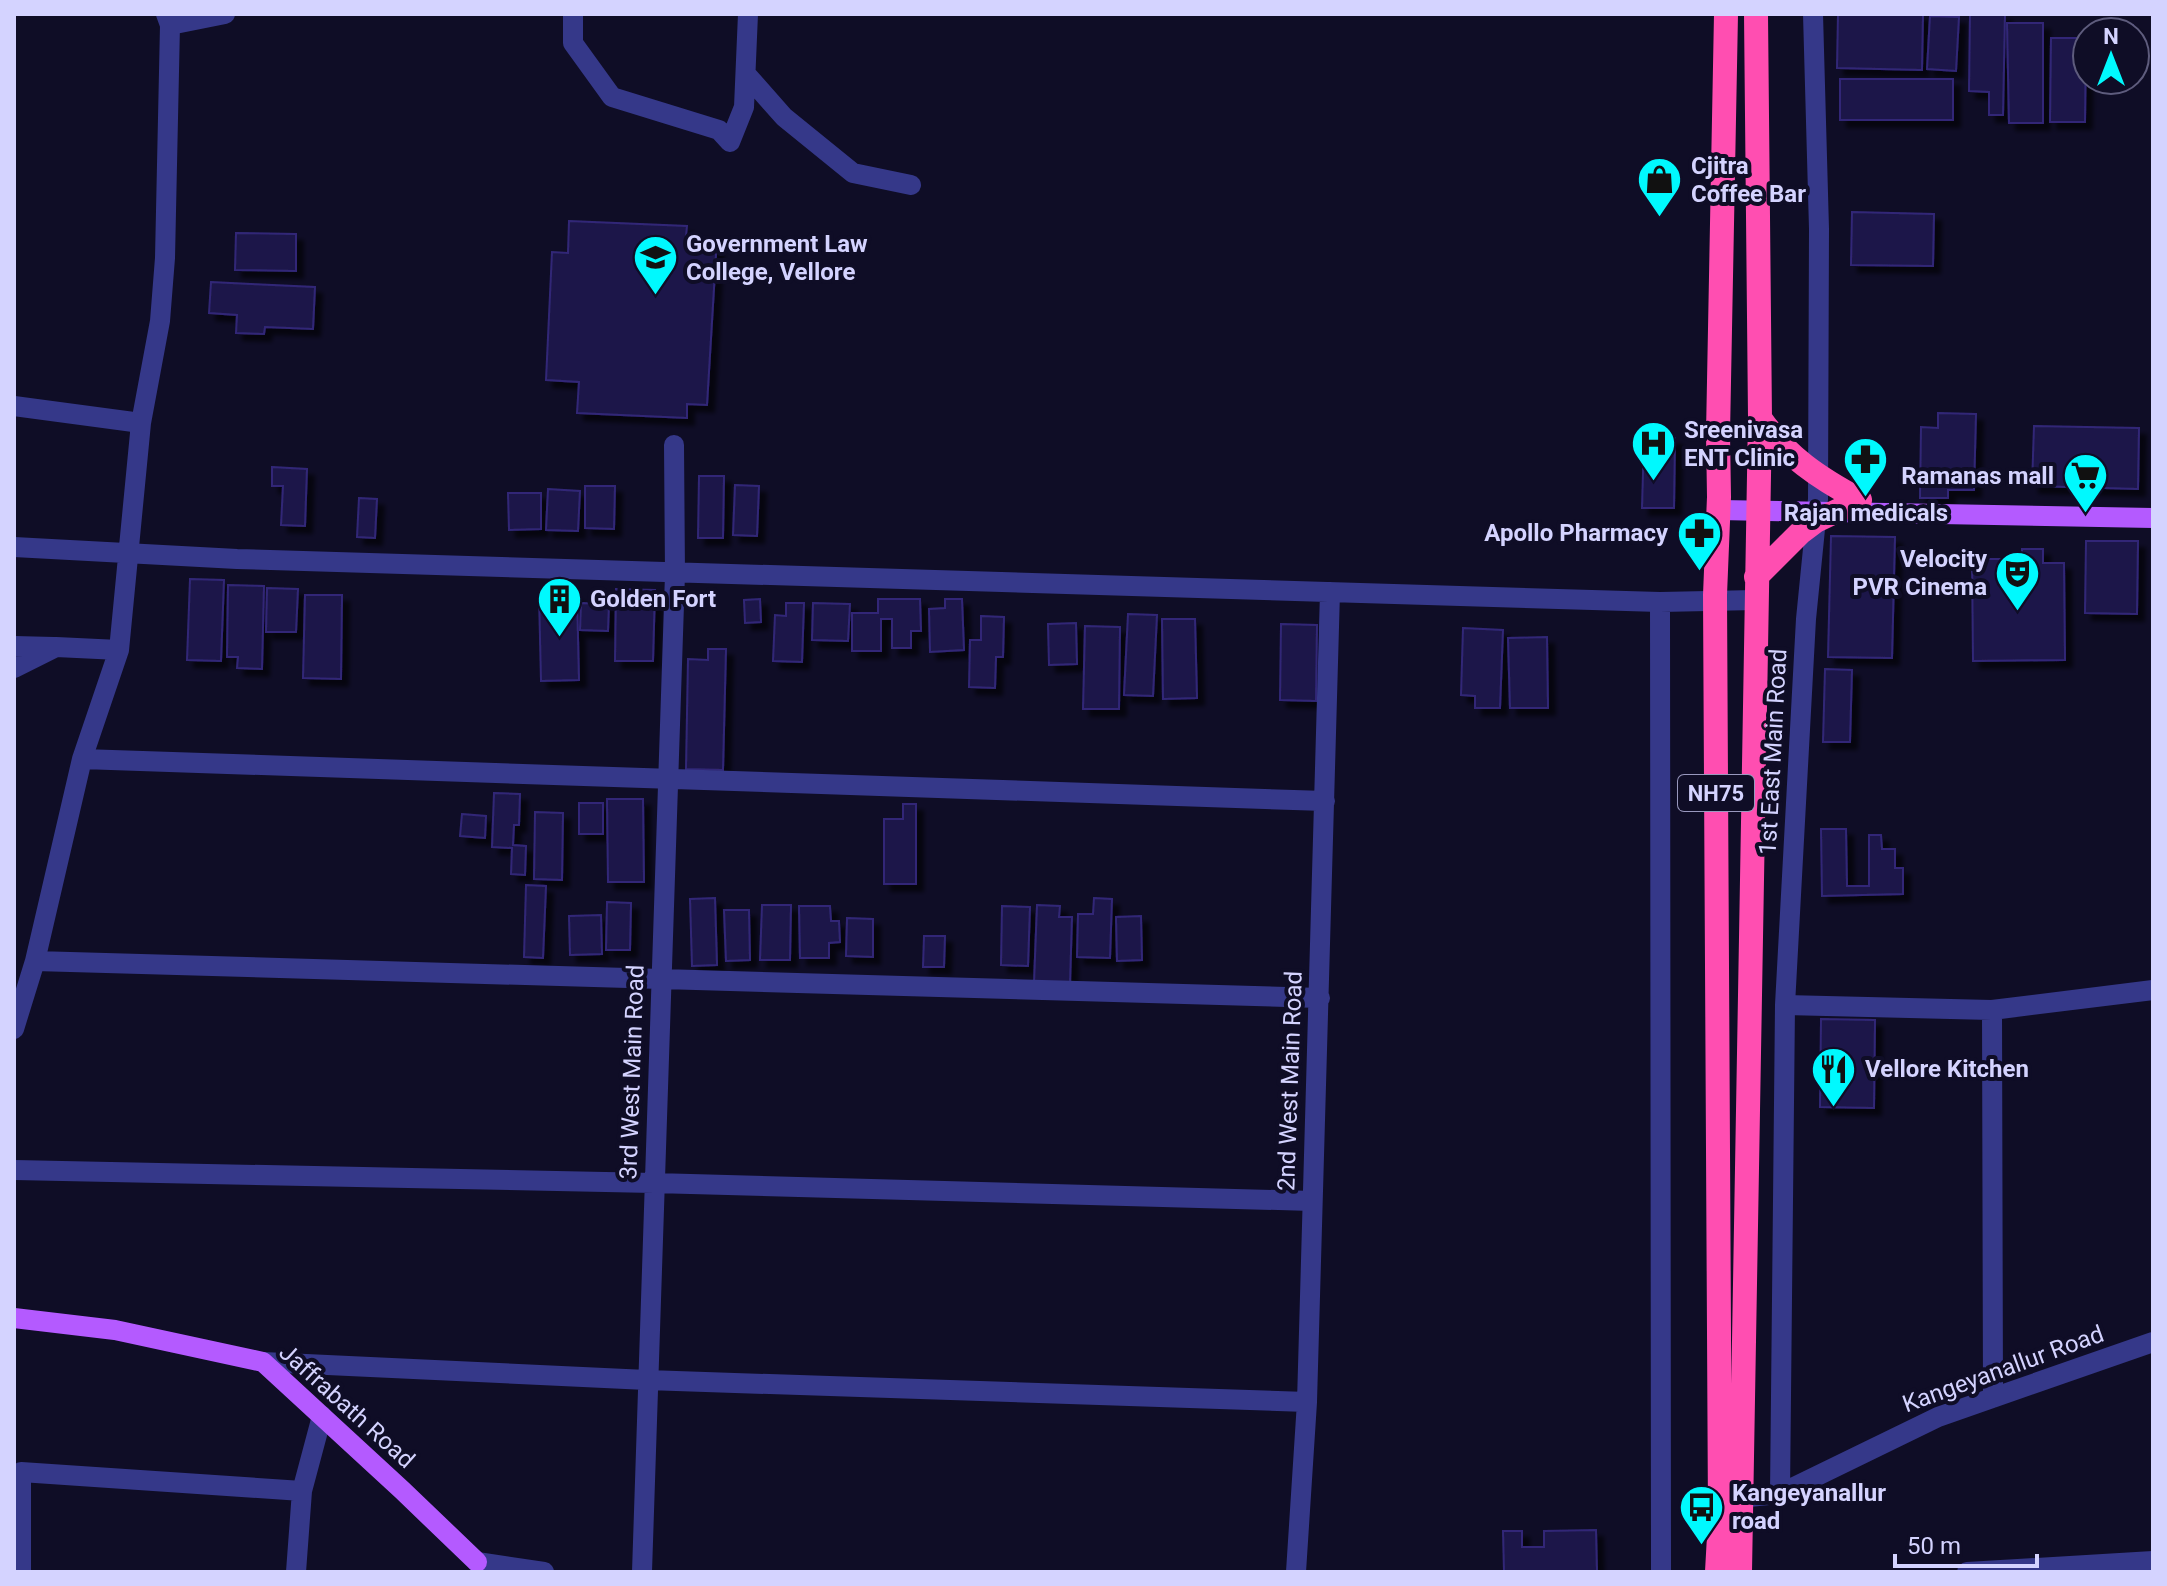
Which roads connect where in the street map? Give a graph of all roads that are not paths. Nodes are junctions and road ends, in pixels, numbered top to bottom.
1 (225, 14) edge
2 (573, 14) edge
3 (748, 14) edge
4 (1726, 14) edge
5 (1756, 14) edge
6 (1813, 14) edge
7 (168, 19) edge
8 (746, 74) junction
9 (911, 185) dead end
10 (14, 406) edge
11 (1760, 418) junction
12 (141, 423) junction
13 (674, 445) dead end
14 (1860, 500) junction
15 (1719, 504) junction
16 (1757, 504) junction
17 (1821, 504) junction
18 (2153, 508) edge
19 (2153, 518) edge
20 (14, 547) edge
21 (128, 551) junction
22 (675, 574) junction
23 (1756, 589) junction
24 (1330, 592) junction
25 (1660, 602) junction
26 (1715, 602) junction
27 (14, 646) edge
28 (56, 647) junction
29 (119, 650) junction
30 (14, 668) edge
31 (82, 759) junction
32 (668, 779) junction
33 (1325, 801) junction
34 (35, 961) junction
35 (661, 979) junction
36 (2153, 990) edge
37 (1320, 998) junction
38 (1785, 1005) junction
39 (1992, 1010) junction
40 (14, 1029) edge
41 (14, 1170) edge
42 (654, 1183) junction
43 (1312, 1201) junction
44 (14, 1318) edge
45 (2153, 1342) edge
46 (263, 1362) junction
47 (647, 1380) junction
48 (1993, 1398) junction
49 (1307, 1402) junction
50 (322, 1416) junction
51 (302, 1491) junction
52 (1780, 1494) junction
53 (1730, 1499) junction
54 (2140, 1565) edge
55 (482, 1567) edge
56 (21, 1572) edge
57 (296, 1572) edge
58 (544, 1572) edge
59 (642, 1572) edge
60 (1296, 1572) edge
61 (1661, 1572) edge
62 (1717, 1572) edge
63 (1740, 1572) edge
64 (1967, 1572) edge

1 - 7 street
2 - 8 street
3 - 8 street
4 - 15 highway, NH75
5 - 11 highway, NH75
6 - 17 street, 1st East Main Road
7 - 12 street
8 - 9 street
10 - 12 street
11 - 16 highway, NH75
11 - 17 highway
12 - 21 street
13 - 22 street, 3rd West Main Road
14 - 17 highway
14 - 17 highway
14 - 18 main road
15 - 16 main road
15 - 26 highway, NH75
16 - 17 main road
16 - 23 highway, NH75
17 - 19 main road
17 - 23 highway
17 - 38 street, 1st East Main Road
20 - 21 street
21 - 22 street
21 - 29 street
22 - 24 street
22 - 32 street, 3rd West Main Road
23 - 26 street
23 - 53 highway, NH75
24 - 25 street
24 - 33 street, 2nd West Main Road
25 - 26 street
25 - 61 street
26 - 53 highway, NH75
27 - 28 street
28 - 29 street
28 - 30 street
29 - 31 street
31 - 32 street
31 - 34 street
32 - 33 street
32 - 35 street, 3rd West Main Road
33 - 37 street, 2nd West Main Road
34 - 35 street
34 - 40 street
35 - 37 street
35 - 42 street, 3rd West Main Road
36 - 39 street
37 - 43 street, 2nd West Main Road
38 - 39 street
38 - 52 street, 1st East Main Road
39 - 48 street
41 - 42 street
42 - 43 street
42 - 47 street, 3rd West Main Road
43 - 49 street, 2nd West Main Road
44 - 46 main road, Jaffrabath Road
45 - 48 street, Kangeyanallur Road
46 - 47 street
46 - 50 main road, Jaffrabath Road
47 - 49 street
47 - 59 street, 3rd West Main Road
48 - 52 street, Kangeyanallur Road
49 - 60 street, 2nd West Main Road
50 - 51 street
50 - 55 main road, Jaffrabath Road
51 - 56 street
51 - 57 street
52 - 53 street, Kangeyanallur Road
53 - 62 highway, NH75
53 - 63 highway, NH75
54 - 64 street
55 - 58 street

